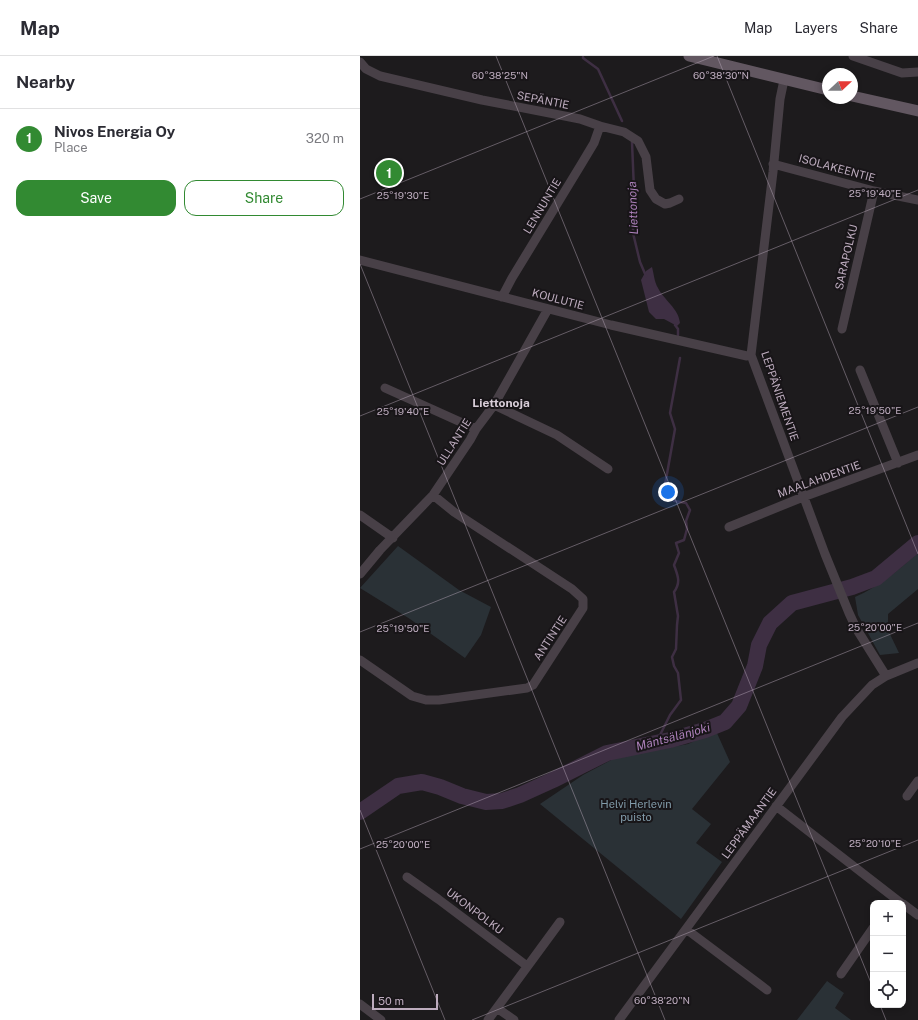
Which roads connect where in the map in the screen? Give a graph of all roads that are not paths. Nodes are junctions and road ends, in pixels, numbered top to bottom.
1 (689, 56) edge
2 (854, 56) edge
3 (360, 62) edge
4 (918, 72) edge
5 (784, 80) junction
6 (822, 89) edge
7 (858, 97) edge
8 (918, 111) edge
9 (600, 126) junction
10 (773, 164) junction
11 (874, 191) junction
12 (679, 199) dead end
13 (918, 200) edge
14 (360, 260) edge
15 (502, 297) junction
16 (548, 309) junction
17 (842, 329) dead end
18 (751, 355) junction
19 (860, 370) dead end
20 (385, 388) dead end
21 (494, 405) junction
22 (476, 429) junction
23 (918, 455) edge
24 (898, 463) junction
25 (608, 469) dead end
26 (433, 495) junction
27 (803, 497) junction
28 (360, 515) edge
29 (729, 527) dead end
30 (393, 538) junction
31 (360, 574) edge
32 (360, 660) edge
33 (918, 663) edge
34 (886, 676) junction
35 (918, 781) edge
36 (907, 796) dead end
37 (776, 806) junction
38 (407, 877) dead end
39 (894, 900) edge
40 (906, 908) edge
41 (918, 915) edge
42 (560, 922) dead end
43 (686, 929) junction
44 (870, 932) edge
45 (527, 966) junction
46 (841, 974) dead end
47 (767, 990) dead end
48 (360, 1004) edge
49 (497, 1008) junction
50 (381, 1020) edge
51 (488, 1020) edge
52 (514, 1020) edge
53 (619, 1020) edge

1 - 5 main road
2 - 4 street
3 - 9 street, SEPÄNTIE
5 - 6 main road
5 - 10 street, LEPPÄNIEMENTIE
7 - 8 main road
9 - 12 street, SEPÄNTIE
9 - 15 street, LENNUNTIE
10 - 11 street, ISOLAKEENTIE
10 - 18 street, LEPPÄNIEMENTIE
11 - 13 street, ISOLAKEENTIE
11 - 17 street, SARAPOLKU
14 - 15 street, KOULUTIE
15 - 16 street, KOULUTIE
16 - 18 street, KOULUTIE
16 - 21 street, ULLANTIE
18 - 27 street, LEPPÄNIEMENTIE
19 - 24 street
20 - 22 street
21 - 22 street, ULLANTIE
21 - 25 street
22 - 26 street, ULLANTIE
23 - 24 street, MAALAHDENTIE
24 - 27 street, MAALAHDENTIE
26 - 30 street, ULLANTIE
26 - 32 street, ANTINTIE
27 - 29 street, MAALAHDENTIE
27 - 34 street, LEPPÄNIEMENTIE
28 - 30 street
30 - 31 street, ULLANTIE
33 - 34 street, LEPPÄMAANTIE
34 - 37 street, LEPPÄMAANTIE
35 - 36 street
37 - 39 street
37 - 43 street, LEPPÄMAANTIE
38 - 45 street, UKONPOLKU
40 - 41 street
42 - 45 street
43 - 47 street
43 - 53 street, LEPPÄMAANTIE
44 - 46 street
45 - 49 street
48 - 50 street
49 - 51 street
49 - 52 street

